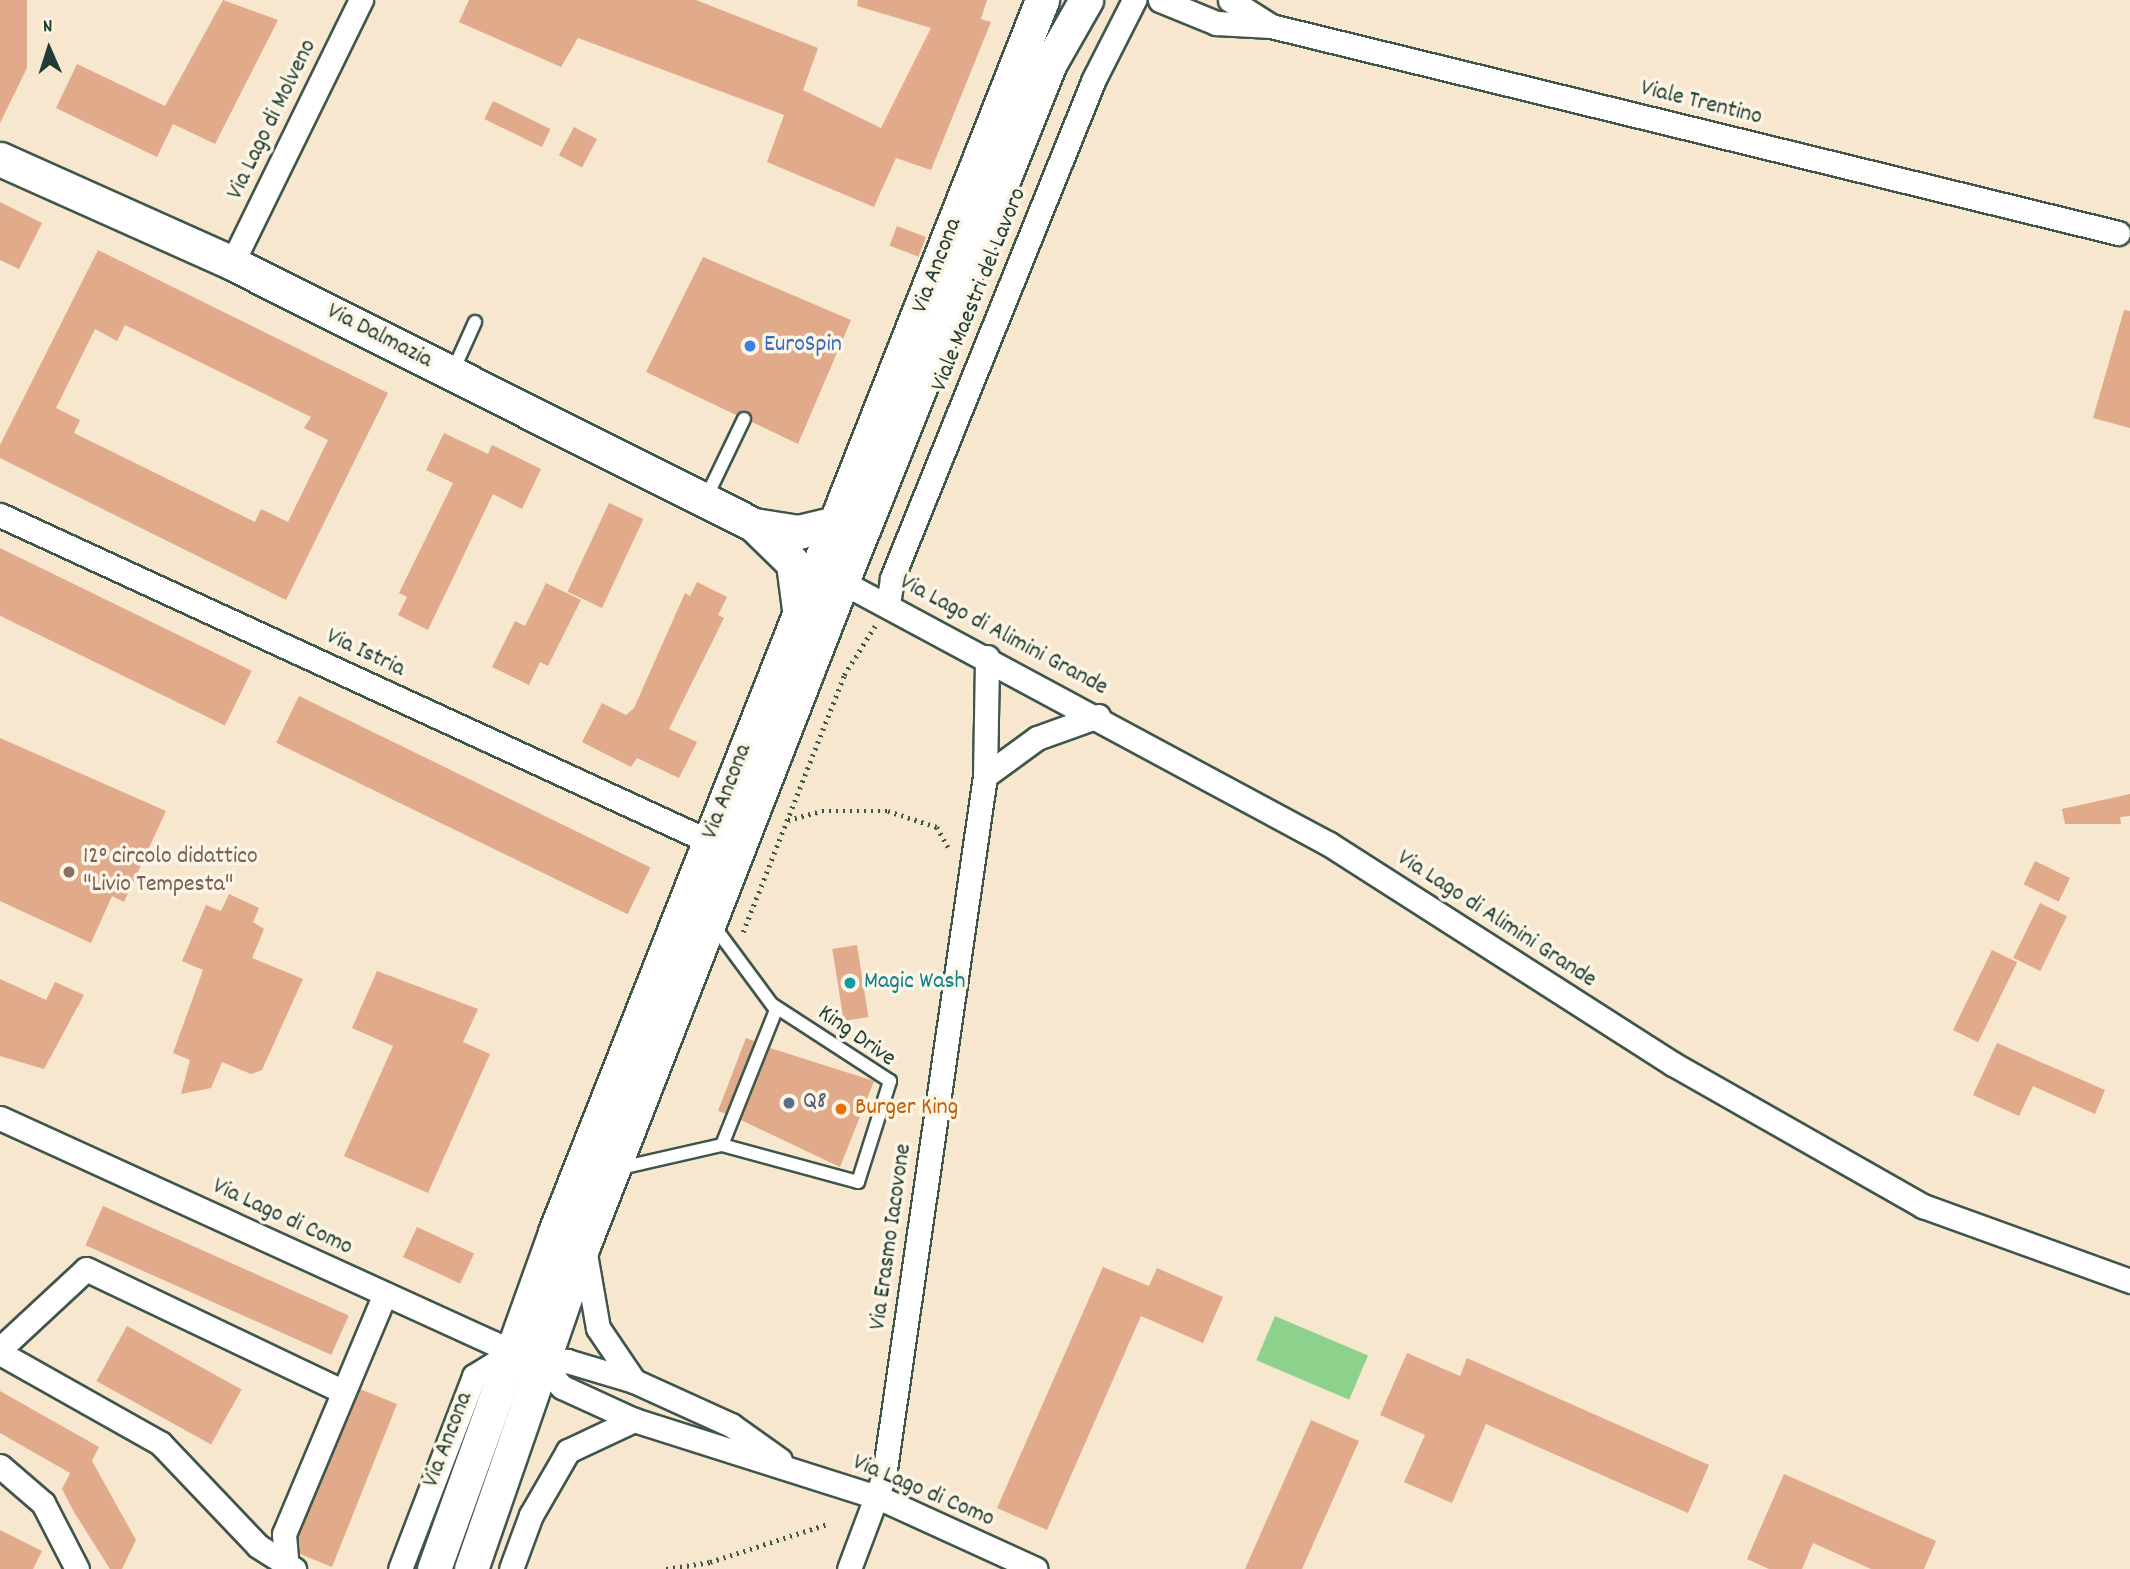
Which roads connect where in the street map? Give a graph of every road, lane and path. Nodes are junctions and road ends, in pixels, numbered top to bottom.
1 (361, 0) edge
2 (1042, 0) edge
3 (1086, 0) edge
4 (1134, 0) edge
5 (1160, 0) edge
6 (1230, 0) edge
7 (1271, 26) junction
8 (0, 159) edge
9 (2118, 233) dead end
10 (232, 263) junction
11 (475, 322) dead end
12 (452, 374) junction
13 (744, 419) dead end
14 (705, 500) junction
15 (0, 515) edge
16 (840, 522) junction
17 (754, 525) junction
18 (842, 582) junction
19 (888, 604) junction
20 (799, 609) junction
21 (987, 657) junction
22 (1098, 716) junction
23 (985, 776) junction
24 (787, 820) junction
25 (708, 841) junction
26 (950, 855) dead end
27 (711, 923) junction
28 (735, 954) junction
29 (773, 1005) junction
30 (0, 1118) edge
31 (722, 1145) junction
32 (616, 1169) junction
33 (583, 1246) junction
34 (2130, 1281) edge
35 (385, 1294) junction
36 (0, 1351) edge
37 (513, 1352) junction
38 (542, 1366) junction
39 (634, 1381) junction
40 (340, 1390) junction
41 (634, 1420) junction
42 (789, 1466) junction
43 (1, 1469) edge
44 (880, 1499) junction
45 (828, 1524) dead end
46 (290, 1568) edge
47 (77, 1569) edge
48 (400, 1569) edge
49 (434, 1569) edge
50 (471, 1569) edge
51 (511, 1569) edge
52 (666, 1569) edge
53 (849, 1569) edge
54 (1036, 1569) edge

1 - 10 street, Via Lago di Molveno
2 - 16 street, Via Ancona
3 - 18 street, Via Ancona
4 - 19 street, Viale Maestri del Lavoro
5 - 7 street, Viale Trentino
6 - 7 street, Viale Trentino
7 - 9 street, Viale Trentino
8 - 10 street, Via Dalmazia
10 - 12 street, Via Dalmazia
11 - 12 lane
12 - 14 street, Via Dalmazia
13 - 14 lane
14 - 17 street, Via Dalmazia
15 - 25 street, Via Istria
16 - 17 street, Via Dalmazia
16 - 20 street, Via Ancona
17 - 20 street, Via Dalmazia
18 - 19 street, Via Lago di Alimini Grande
18 - 27 street, Via Ancona
19 - 21 street, Via Lago di Alimini Grande
19 - 24 path
20 - 25 street, Via Ancona
21 - 22 street, Via Lago di Alimini Grande
21 - 23 street, Via Erasmo Iacovone
22 - 23 street
22 - 34 street, Via Lago di Alimini Grande
23 - 44 street, Via Erasmo Iacovone
24 - 26 path
24 - 28 path
25 - 37 street, Via Ancona
27 - 28 lane
27 - 32 street, Via Ancona
28 - 29 lane
29 - 31 lane
29 - 31 lane, King Drive
30 - 35 street, Via Lago di Como
31 - 32 lane
32 - 33 street, Via Ancona
33 - 38 street, Via Ancona
33 - 39 street
35 - 37 street, Via Lago di Como
35 - 40 street
36 - 40 street
36 - 46 street
37 - 38 street, Via Lago di Como
37 - 48 street, Via Ancona
37 - 49 street
38 - 39 street, Via Lago di Como
38 - 41 street, Via Lago di Como
38 - 50 street, Via Ancona
39 - 42 street, Via Lago di Como
40 - 46 street
41 - 42 street, Via Lago di Como
41 - 51 street
42 - 44 street, Via Lago di Como
43 - 47 street
44 - 53 street, Via Erasmo Iacovone
44 - 54 street, Via Lago di Como
45 - 52 path

